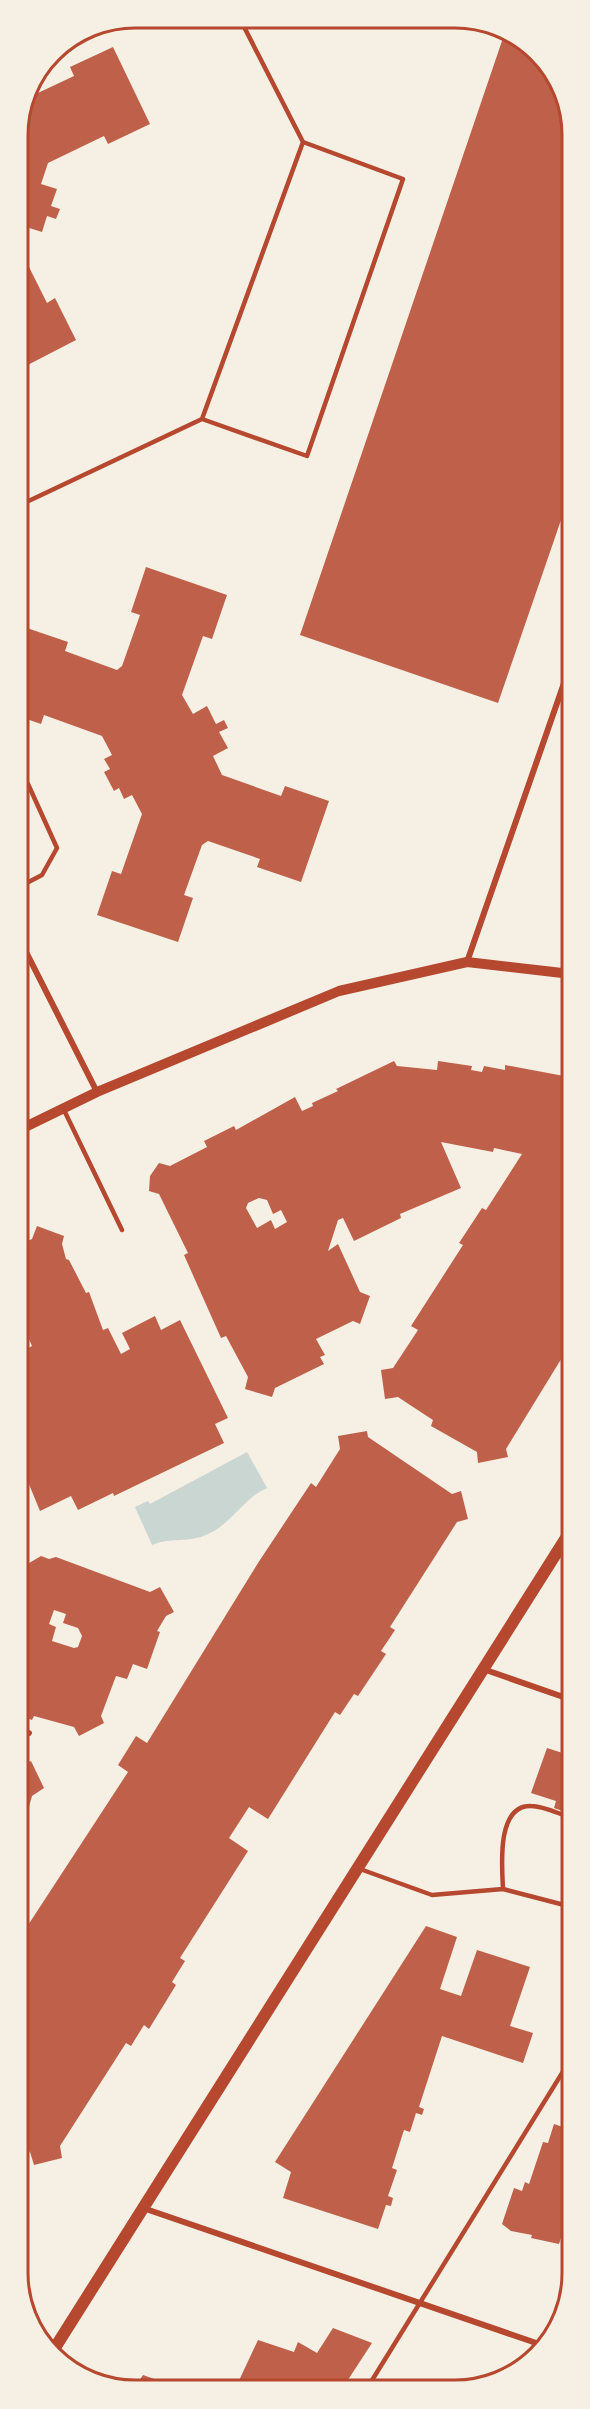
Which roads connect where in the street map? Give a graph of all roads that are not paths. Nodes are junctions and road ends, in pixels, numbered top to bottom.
1 (245, 28) edge
2 (303, 142) junction
3 (202, 419) junction
4 (29, 501) edge
5 (562, 690) edge
6 (29, 786) edge
7 (29, 882) edge
8 (29, 957) edge
9 (467, 962) junction
10 (562, 973) edge
11 (97, 1092) junction
12 (63, 1108) junction
13 (29, 1125) edge
14 (122, 1230) dead end
15 (561, 1547) edge
16 (483, 1669) junction
17 (561, 1696) edge
18 (561, 1815) edge
19 (357, 1868) junction
20 (503, 1890) junction
21 (561, 1904) edge
22 (561, 2075) edge
23 (143, 2208) junction
24 (420, 2303) junction
25 (536, 2343) edge
26 (56, 2345) edge
27 (372, 2380) edge

1 - 2 lane
2 - 3 lane
2 - 3 lane
3 - 4 lane
5 - 9 street
6 - 7 lane
8 - 11 street
9 - 10 street
9 - 11 street
11 - 12 street
12 - 13 street
12 - 14 lane
15 - 16 main road
16 - 17 street
16 - 19 main road
18 - 20 lane
19 - 20 lane
19 - 23 main road
20 - 21 lane
22 - 24 lane
23 - 24 street
23 - 26 main road
24 - 25 street
24 - 27 lane

